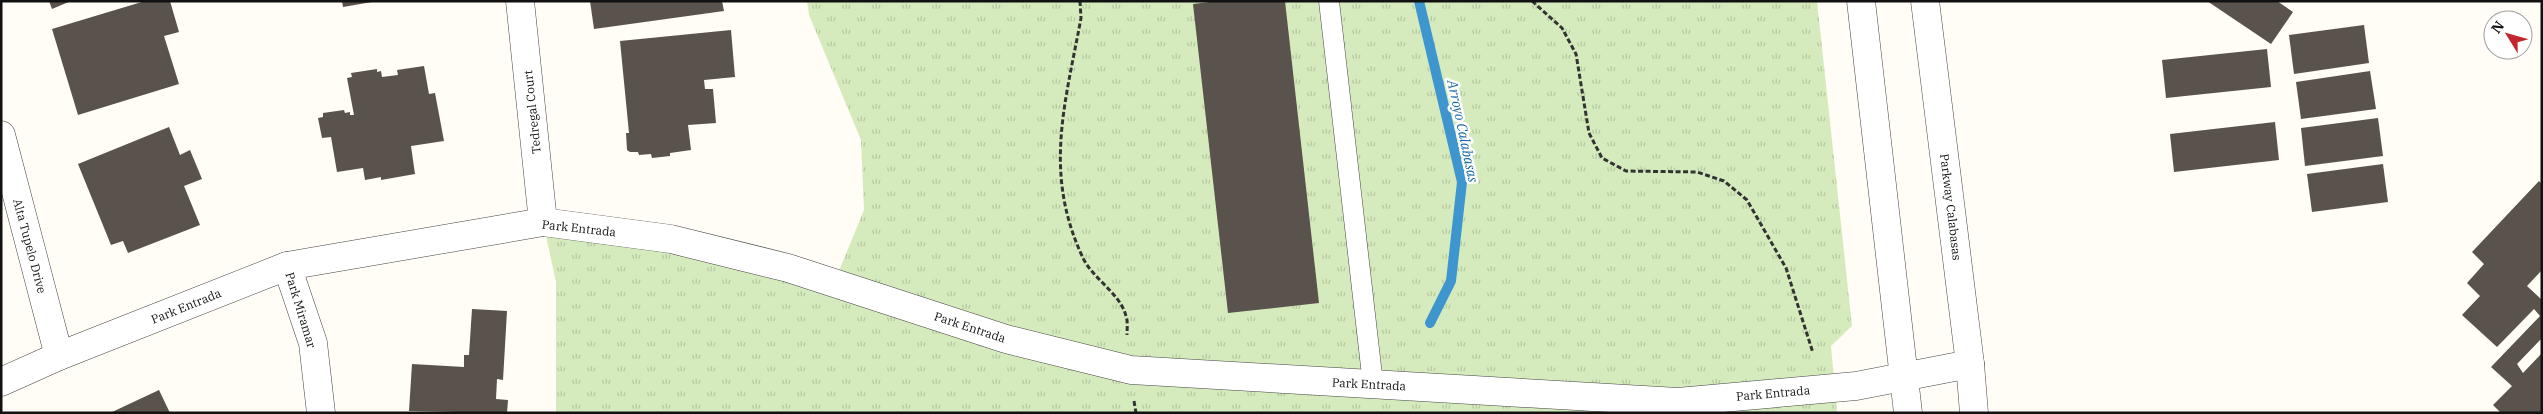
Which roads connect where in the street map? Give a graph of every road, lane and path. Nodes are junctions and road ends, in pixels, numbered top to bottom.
1 (520, 1) edge
2 (1080, 1) edge
3 (1329, 1) edge
4 (1532, 1) edge
5 (1860, 1) edge
6 (1925, 1) edge
7 (1, 135) edge
8 (543, 222) junction
9 (287, 266) junction
10 (1127, 337) dead end
11 (1813, 353) dead end
12 (59, 356) junction
13 (1970, 364) junction
14 (1903, 377) junction
15 (1, 382) edge
16 (1373, 384) junction
17 (321, 413) edge
18 (1908, 413) edge
19 (1974, 413) edge

1 - 8 street, Tedregal Court
2 - 10 path
3 - 16 lane
4 - 11 path
5 - 14 street
6 - 13 street, Parkway Calabasas
7 - 12 street, Alta Tupelo Drive
8 - 9 street, Park Entrada
8 - 16 street, Park Entrada
9 - 12 street, Park Entrada
9 - 17 street, Park Miramar
12 - 15 street, Park Entrada
13 - 14 street, Park Entrada
13 - 19 street, Parkway Calabasas
14 - 16 street, Park Entrada
14 - 18 street

